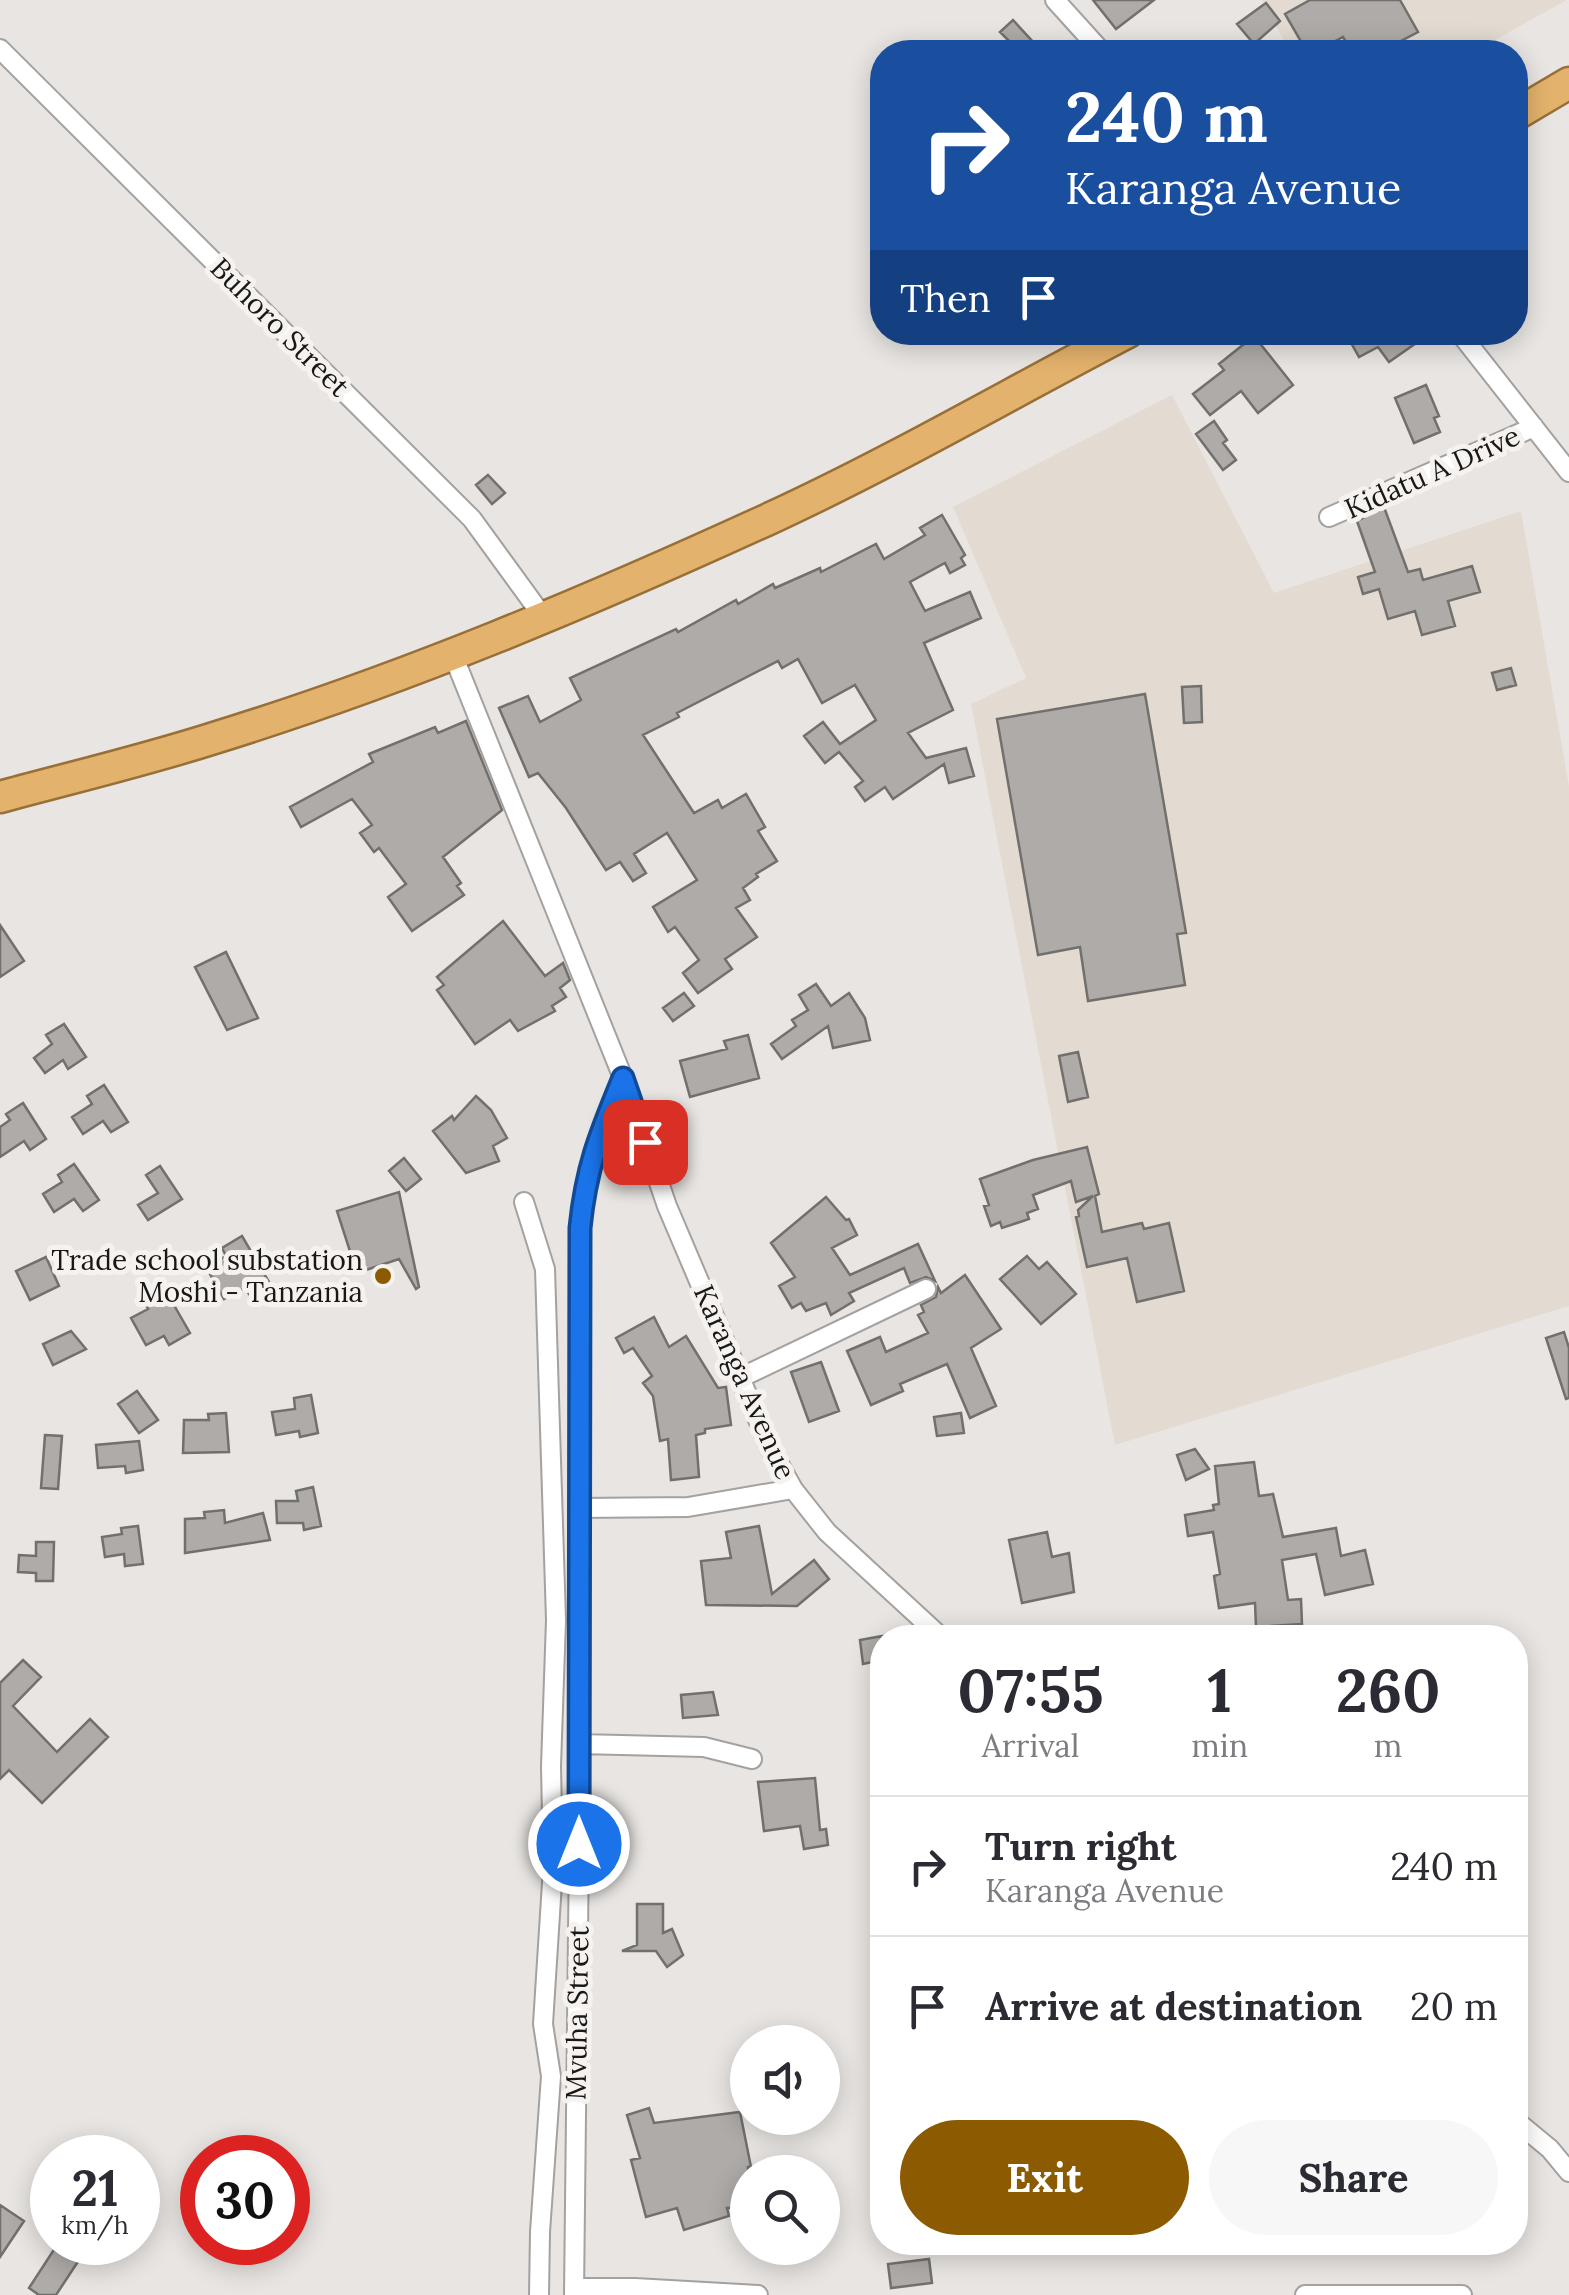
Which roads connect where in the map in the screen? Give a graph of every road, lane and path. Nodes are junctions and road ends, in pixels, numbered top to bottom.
1 (1055, 0) edge
2 (1091, 40) edge
3 (0, 50) edge
4 (1569, 83) edge
5 (1528, 107) edge
6 (1104, 345) edge
7 (1468, 345) edge
8 (1534, 427) junction
9 (1569, 472) edge
10 (1330, 517) dead end
11 (544, 618) junction
12 (453, 654) junction
13 (0, 797) edge
14 (623, 1078) junction
15 (524, 1202) dead end
16 (926, 1290) dead end
17 (740, 1378) junction
18 (793, 1489) junction
19 (578, 1508) junction
20 (928, 1625) edge
21 (579, 1744) junction
22 (752, 1759) dead end
23 (1528, 2130) edge
24 (1569, 2172) edge
25 (574, 2292) edge
26 (539, 2295) edge
27 (758, 2295) edge
28 (1305, 2295) edge
29 (1462, 2295) edge

1 - 2 street
3 - 11 street, Buhoro Street
4 - 5 highway
6 - 11 highway
7 - 8 street
8 - 9 street
8 - 10 street, Kidatu A Drive
11 - 12 highway
12 - 13 highway
12 - 14 street, Karanga Avenue
14 - 17 street, Karanga Avenue
14 - 19 street, Mvuha Street
15 - 26 street
16 - 17 street
17 - 18 street, Karanga Avenue
18 - 19 street
18 - 20 street, Karanga Avenue
19 - 21 street, Mvuha Street
21 - 22 street
21 - 25 street, Mvuha Street
23 - 24 street
25 - 27 street
28 - 29 street

